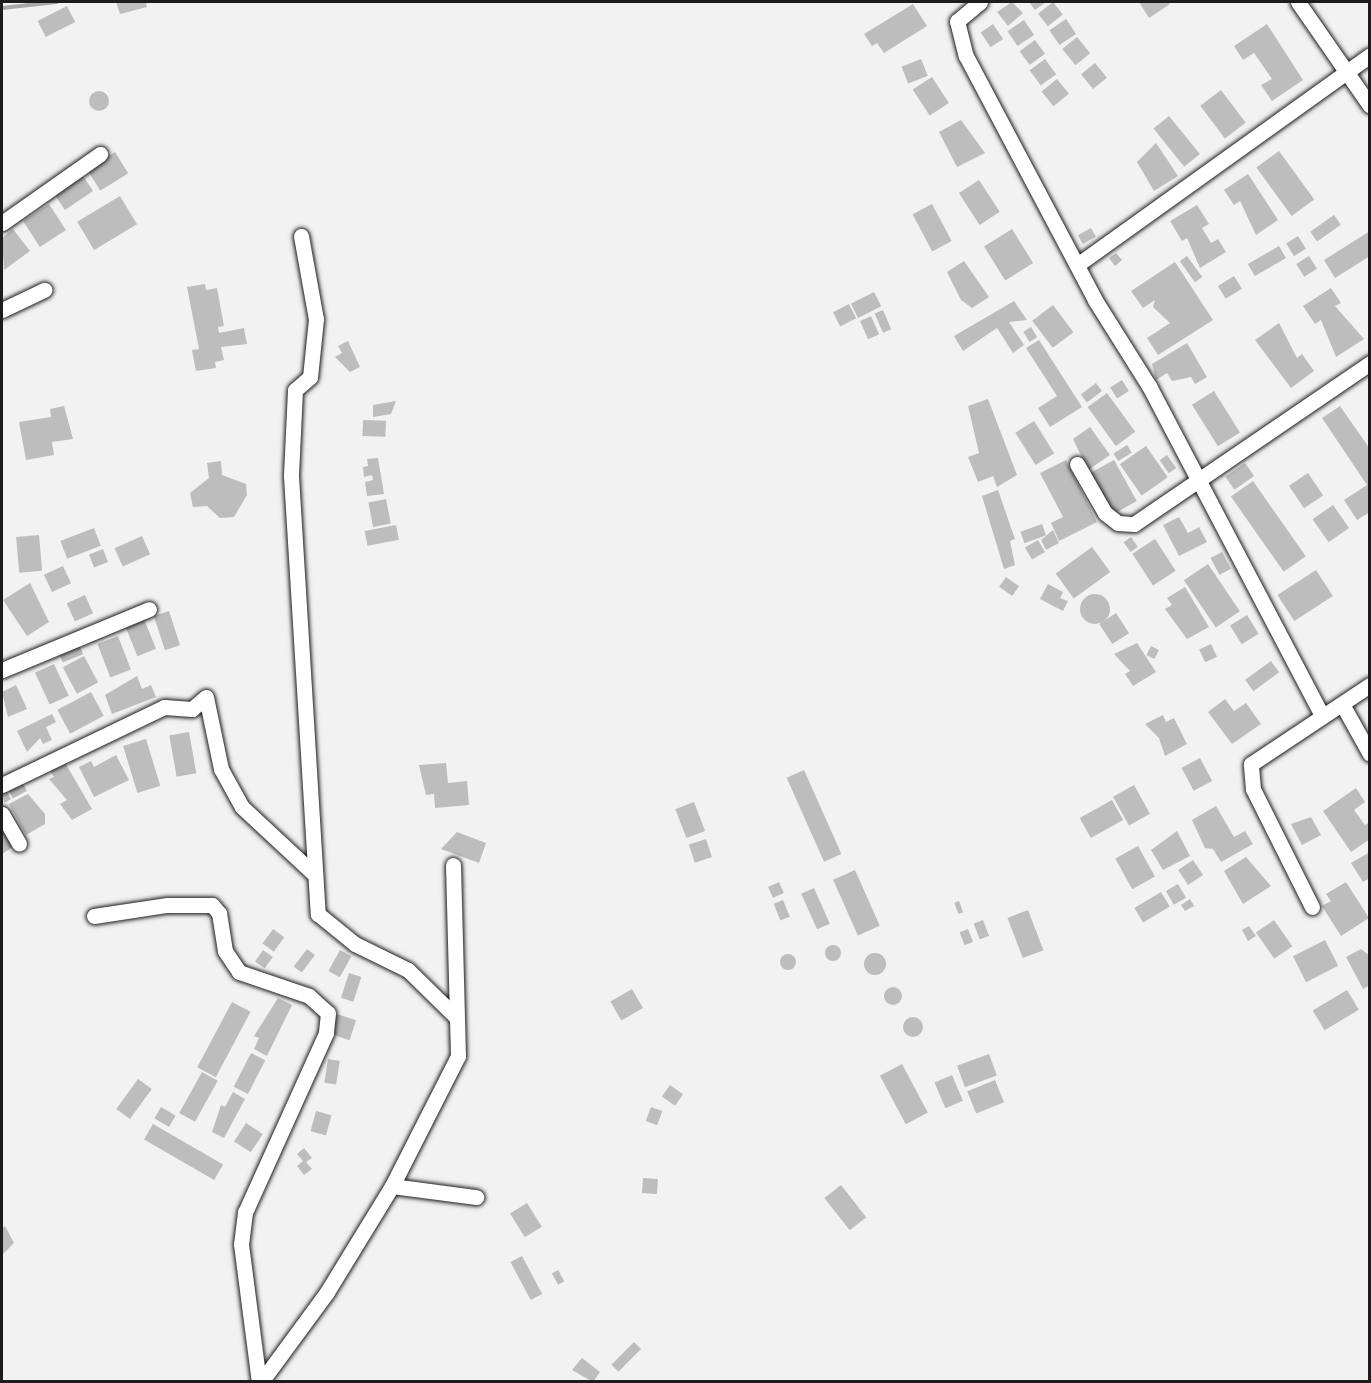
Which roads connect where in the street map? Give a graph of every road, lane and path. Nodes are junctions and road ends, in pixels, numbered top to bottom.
1 (980, 2) edge
2 (1298, 2) edge
3 (1370, 55) edge
4 (1346, 71) junction
5 (1370, 106) edge
6 (100, 154) dead end
7 (2, 223) edge
8 (301, 236) dead end
9 (1077, 265) junction
10 (44, 290) dead end
11 (2, 310) edge
12 (1370, 363) edge
13 (1077, 464) dead end
14 (1200, 482) junction
15 (149, 609) dead end
16 (2, 670) edge
17 (1370, 686) edge
18 (1342, 704) junction
19 (1322, 715) junction
20 (1370, 754) edge
21 (2, 786) edge
22 (2, 814) edge
23 (19, 844) dead end
24 (453, 865) dead end
25 (314, 874) junction
26 (1312, 907) dead end
27 (94, 916) dead end
28 (456, 1017) junction
29 (392, 1186) junction
30 (477, 1197) dead end
31 (260, 1382) edge

1 - 9 street
2 - 4 street
3 - 4 street
4 - 5 street
4 - 9 street
6 - 7 street
8 - 25 street
9 - 14 street
10 - 11 street
12 - 14 street
13 - 14 street
14 - 19 street
15 - 16 street
17 - 18 street
18 - 19 street
18 - 20 street
19 - 26 street
21 - 25 street
22 - 23 street
24 - 28 street
25 - 28 street
27 - 31 street
28 - 29 street
29 - 30 street
29 - 31 street

